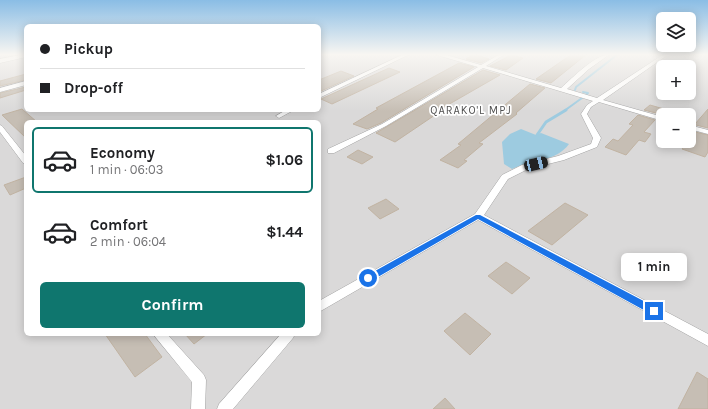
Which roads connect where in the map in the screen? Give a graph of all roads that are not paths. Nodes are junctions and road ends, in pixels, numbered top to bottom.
1 (367, 73) edge
2 (470, 73) edge
3 (506, 73) edge
4 (581, 73) edge
5 (638, 73) edge
6 (24, 84) edge
7 (0, 90) edge
8 (562, 90) junction
9 (321, 95) edge
10 (596, 101) junction
11 (287, 112) edge
12 (279, 116) dead end
13 (656, 117) edge
14 (0, 127) edge
15 (696, 129) edge
16 (708, 132) edge
17 (331, 151) dead end
18 (24, 158) edge
19 (478, 216) junction
20 (321, 306) edge
21 (161, 336) edge
22 (287, 336) edge
23 (708, 340) edge
24 (198, 409) edge
25 (224, 409) edge

1 - 9 street
2 - 17 street
3 - 8 street
4 - 8 street
5 - 10 street
6 - 7 street
8 - 10 street
10 - 13 street
10 - 19 street
11 - 12 street
14 - 18 street
15 - 16 street
19 - 20 street
19 - 23 street
21 - 24 street
22 - 25 street

